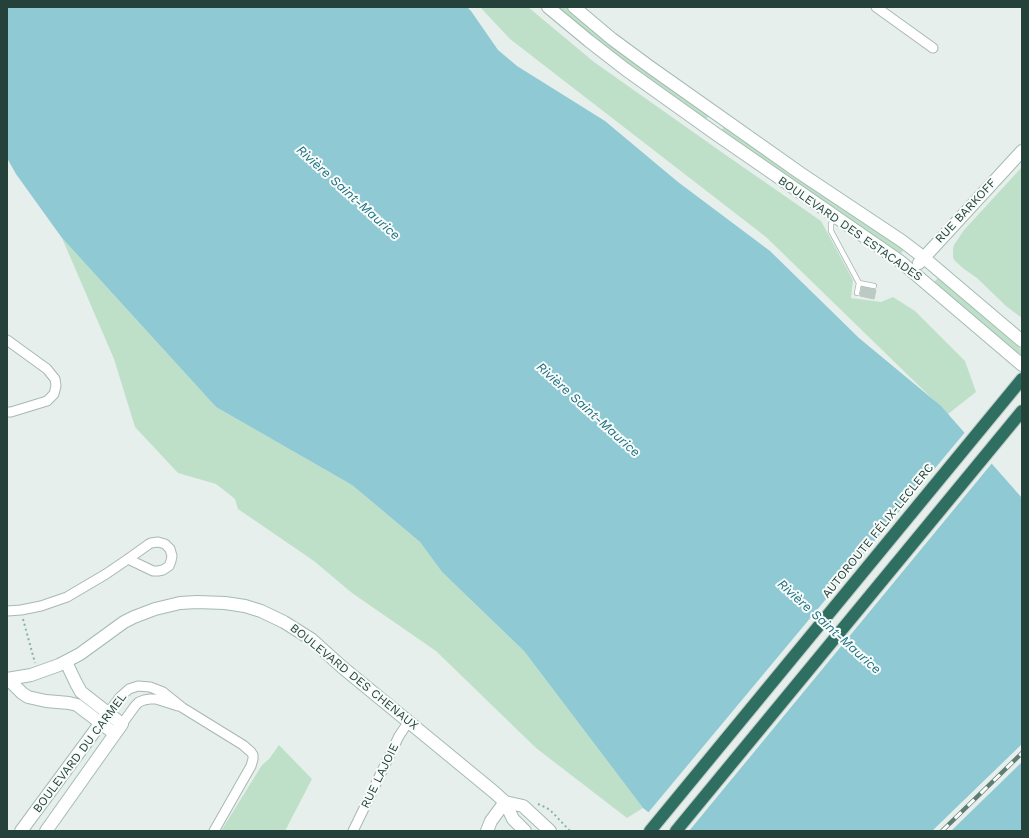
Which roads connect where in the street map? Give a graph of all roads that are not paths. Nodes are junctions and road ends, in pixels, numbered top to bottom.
1 (548, 7) edge
2 (574, 7) edge
3 (876, 7) edge
4 (933, 48) dead end
5 (715, 123) junction
6 (1022, 151) edge
7 (835, 217) junction
8 (923, 257) junction
9 (912, 271) junction
10 (859, 283) junction
11 (874, 286) dead end
12 (857, 293) dead end
13 (7, 340) edge
14 (1022, 340) edge
15 (1022, 365) edge
16 (1022, 379) edge
17 (1022, 411) edge
18 (7, 412) edge
19 (128, 559) dead end
20 (7, 611) edge
21 (66, 662) junction
22 (8, 679) edge
23 (183, 708) junction
24 (108, 713) junction
25 (409, 722) junction
26 (100, 723) junction
27 (122, 724) junction
28 (115, 734) junction
29 (505, 802) junction
30 (21, 831) edge
31 (46, 831) edge
32 (214, 831) edge
33 (353, 831) edge
34 (487, 831) edge
35 (525, 831) edge
36 (550, 831) edge
37 (650, 831) edge
38 (676, 831) edge

1 - 5 street, BOULEVARD DES ESTACADES
2 - 5 street, BOULEVARD DES ESTACADES
3 - 4 street
5 - 7 street, BOULEVARD DES ESTACADES
5 - 8 street, BOULEVARD DES ESTACADES
6 - 8 street, RUE BARKOFF
7 - 9 street, BOULEVARD DES ESTACADES
7 - 10 lane
8 - 9 street, RUE BARKOFF
8 - 14 street, BOULEVARD DES ESTACADES
9 - 15 street, BOULEVARD DES ESTACADES
10 - 11 lane
10 - 12 lane
13 - 18 street
16 - 37 highway, AUTOROUTE FÉLIX-LECLERC
17 - 38 highway
19 - 20 street
21 - 22 street, BOULEVARD DES CHENAUX
21 - 24 street
21 - 25 street, BOULEVARD DES CHENAUX
22 - 26 street
23 - 24 street, BOULEVARD DU CARMEL
23 - 27 street, BOULEVARD DU CARMEL
23 - 32 street
24 - 26 street, BOULEVARD DU CARMEL
24 - 27 street
25 - 29 street, BOULEVARD DES CHENAUX
25 - 33 street, RUE LAJOIE
26 - 28 street
26 - 30 street, BOULEVARD DU CARMEL
27 - 28 street, BOULEVARD DU CARMEL
28 - 31 street, BOULEVARD DU CARMEL
29 - 34 street
29 - 35 street, BOULEVARD DES CHENAUX
29 - 36 street, BOULEVARD DES CHENAUX

